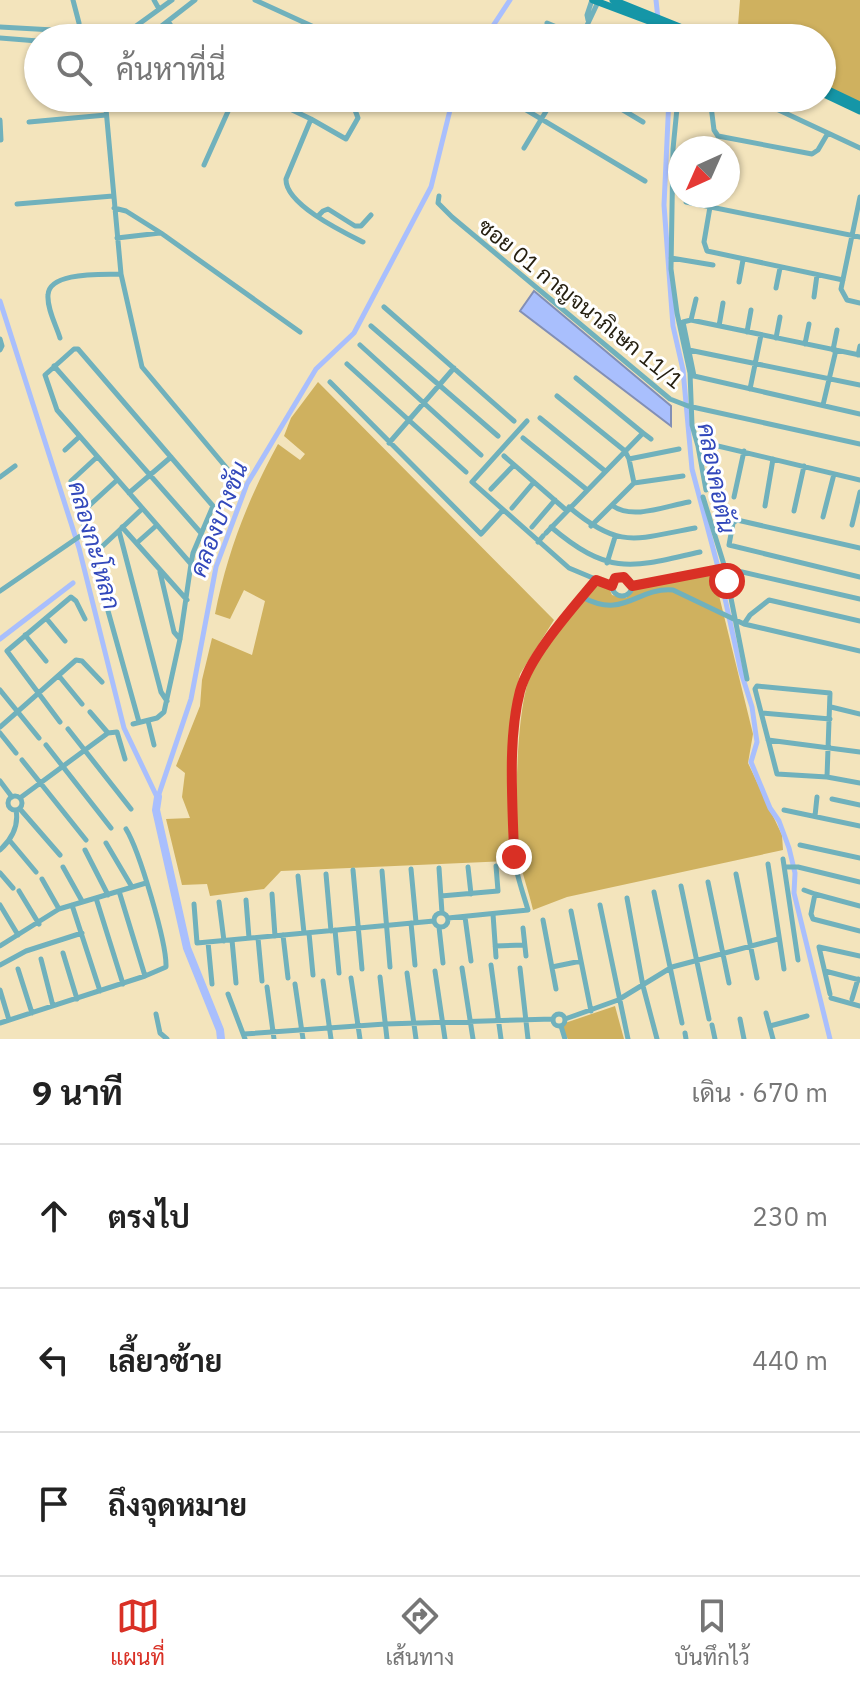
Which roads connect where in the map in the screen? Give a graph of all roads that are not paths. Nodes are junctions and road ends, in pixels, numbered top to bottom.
1 (73, 0) edge
2 (154, 0) edge
3 (172, 0) edge
4 (195, 0) edge
5 (255, 0) edge
6 (613, 0) edge
7 (596, 1) edge
8 (159, 9) junction
9 (643, 14) junction
10 (168, 21) junction
11 (662, 21) junction
12 (77, 24) edge
13 (139, 24) edge
14 (164, 24) edge
15 (170, 24) edge
16 (307, 24) edge
17 (587, 24) edge
18 (665, 24) edge
19 (670, 24) edge
20 (0, 27) edge
21 (24, 29) edge
22 (0, 38) edge
23 (24, 40) edge
24 (836, 96) edge
25 (836, 98) edge
26 (860, 105) edge
27 (860, 111) edge
28 (106, 112) edge
29 (228, 112) edge
30 (296, 112) edge
31 (356, 112) edge
32 (529, 112) edge
33 (545, 112) edge
34 (626, 112) edge
35 (677, 112) edge
36 (712, 112) edge
37 (783, 112) edge
38 (106, 115) junction
39 (311, 119) junction
40 (541, 119) junction
41 (0, 120) edge
42 (29, 122) dead end
43 (643, 122) dead end
44 (828, 133) junction
45 (1, 140) edge
46 (524, 148) dead end
47 (860, 148) edge
48 (204, 165) dead end
49 (645, 181) dead end
50 (113, 196) junction
51 (439, 196) dead end
52 (860, 197) edge
53 (17, 204) dead end
54 (114, 208) junction
55 (710, 208) edge
56 (715, 208) edge
57 (371, 215) dead end
58 (318, 216) junction
59 (161, 233) junction
60 (852, 235) junction
61 (860, 237) edge
62 (117, 238) junction
63 (363, 242) dead end
64 (671, 258) junction
65 (743, 260) junction
66 (713, 265) dead end
67 (780, 268) junction
68 (121, 274) junction
69 (817, 275) junction
70 (843, 280) junction
71 (739, 282) dead end
72 (776, 288) dead end
73 (814, 297) dead end
74 (696, 299) dead end
75 (723, 303) dead end
76 (860, 303) edge
77 (384, 307) dead end
78 (751, 310) dead end
79 (780, 317) dead end
80 (691, 320) junction
81 (809, 324) dead end
82 (371, 326) dead end
83 (719, 326) junction
84 (837, 330) dead end
85 (300, 332) dead end
86 (747, 332) junction
87 (761, 335) junction
88 (60, 338) dead end
89 (776, 338) junction
90 (0, 339) edge
91 (805, 344) junction
92 (360, 345) dead end
93 (860, 346) edge
94 (0, 350) edge
95 (688, 350) junction
96 (834, 350) junction
97 (859, 355) edge
98 (347, 364) dead end
99 (756, 364) junction
100 (54, 366) junction
101 (454, 368) junction
102 (576, 378) dead end
103 (830, 379) junction
104 (330, 382) dead end
105 (860, 385) edge
106 (439, 386) junction
107 (750, 389) junction
108 (557, 396) dead end
109 (424, 404) junction
110 (686, 405) junction
111 (823, 405) junction
112 (860, 414) edge
113 (540, 418) dead end
114 (409, 421) junction
115 (514, 421) dead end
116 (527, 421) dead end
117 (643, 433) junction
118 (498, 436) dead end
119 (79, 437) junction
120 (523, 438) dead end
121 (651, 439) dead end
122 (697, 441) junction
123 (389, 443) junction
124 (860, 444) edge
125 (679, 449) dead end
126 (65, 450) dead end
127 (625, 451) junction
128 (744, 451) junction
129 (481, 455) dead end
130 (504, 456) dead end
131 (97, 457) junction
132 (171, 457) junction
133 (629, 459) junction
134 (773, 459) junction
135 (514, 465) junction
136 (15, 466) dead end
137 (804, 466) junction
138 (605, 471) junction
139 (466, 472) dead end
140 (834, 474) junction
141 (150, 475) junction
142 (683, 476) dead end
143 (0, 477) edge
144 (235, 478) dead end
145 (860, 480) edge
146 (71, 481) dead end
147 (116, 481) junction
148 (534, 482) junction
149 (634, 483) junction
150 (491, 489) dead end
151 (586, 489) junction
152 (706, 490) dead end
153 (860, 492) edge
154 (129, 493) junction
155 (703, 497) dead end
156 (734, 497) dead end
157 (555, 500) junction
158 (689, 502) dead end
159 (613, 505) junction
160 (765, 506) dead end
161 (512, 508) dead end
162 (568, 508) junction
163 (142, 509) junction
164 (503, 510) junction
165 (794, 511) dead end
166 (823, 517) dead end
167 (157, 525) junction
168 (852, 525) dead end
169 (591, 526) junction
170 (532, 527) dead end
171 (695, 528) dead end
172 (121, 529) junction
173 (547, 532) junction
174 (84, 533) junction
175 (201, 533) junction
176 (615, 537) junction
177 (139, 541) dead end
178 (538, 542) junction
179 (860, 548) edge
180 (700, 552) dead end
181 (92, 556) junction
182 (607, 563) junction
183 (191, 564) junction
184 (724, 568) junction
185 (160, 572) junction
186 (860, 577) edge
187 (596, 580) junction
188 (612, 586) junction
189 (632, 586) junction
190 (0, 591) edge
191 (582, 597) junction
192 (860, 599) edge
193 (187, 600) junction
194 (730, 617) junction
195 (46, 618) junction
196 (85, 619) dead end
197 (860, 621) edge
198 (744, 624) junction
199 (25, 635) junction
200 (180, 639) junction
201 (65, 641) dead end
202 (860, 651) edge
203 (46, 661) dead end
204 (59, 676) junction
205 (747, 679) dead end
206 (102, 682) dead end
207 (0, 690) edge
208 (39, 695) junction
209 (167, 702) junction
210 (82, 704) dead end
211 (831, 707) junction
212 (90, 712) dead end
213 (18, 713) junction
214 (762, 713) junction
215 (860, 714) edge
216 (830, 719) junction
217 (148, 721) junction
218 (60, 722) dead end
219 (0, 727) edge
220 (68, 729) dead end
221 (0, 733) edge
222 (108, 733) junction
223 (39, 738) dead end
224 (768, 740) junction
225 (46, 745) dead end
226 (154, 745) dead end
227 (829, 746) junction
228 (85, 751) junction
229 (860, 752) edge
230 (16, 753) dead end
231 (125, 759) dead end
232 (22, 760) dead end
233 (62, 766) junction
234 (827, 777) junction
235 (0, 781) edge
236 (860, 783) edge
237 (39, 784) junction
238 (12, 797) junction
239 (817, 797) dead end
240 (20, 798) junction
241 (832, 799) dead end
242 (860, 805) edge
243 (18, 809) junction
244 (131, 809) dead end
245 (784, 810) dead end
246 (815, 816) junction
247 (860, 826) edge
248 (111, 828) dead end
249 (126, 829) dead end
250 (86, 840) dead end
251 (10, 841) junction
252 (106, 843) dead end
253 (800, 845) dead end
254 (0, 850) edge
255 (85, 850) dead end
256 (60, 855) dead end
257 (860, 858) edge
258 (783, 859) dead end
259 (768, 864) dead end
260 (496, 866) dead end
261 (63, 867) dead end
262 (468, 867) dead end
263 (791, 867) junction
264 (439, 868) dead end
265 (411, 869) dead end
266 (353, 870) dead end
267 (382, 871) dead end
268 (36, 872) dead end
269 (0, 873) edge
270 (326, 874) dead end
271 (736, 874) dead end
272 (298, 876) dead end
273 (42, 879) dead end
274 (708, 882) dead end
275 (860, 882) edge
276 (146, 883) junction
277 (681, 886) dead end
278 (132, 887) junction
279 (13, 888) dead end
280 (804, 890) dead end
281 (19, 891) dead end
282 (119, 891) junction
283 (654, 892) dead end
284 (272, 894) dead end
285 (471, 894) junction
286 (815, 894) junction
287 (108, 895) junction
288 (441, 896) junction
289 (96, 898) junction
290 (627, 898) dead end
291 (246, 900) dead end
292 (82, 901) junction
293 (219, 902) dead end
294 (194, 904) dead end
295 (0, 905) edge
296 (72, 905) junction
297 (600, 905) dead end
298 (860, 906) edge
299 (59, 909) junction
300 (571, 911) dead end
301 (442, 913) junction
302 (493, 914) junction
303 (465, 917) junction
304 (448, 918) junction
305 (543, 920) dead end
306 (434, 921) junction
307 (414, 922) junction
308 (39, 924) junction
309 (386, 925) junction
310 (439, 927) junction
311 (357, 928) junction
312 (523, 928) dead end
313 (333, 930) junction
314 (860, 931) edge
315 (82, 933) junction
316 (306, 933) junction
317 (18, 935) junction
318 (283, 935) junction
319 (275, 936) junction
320 (249, 938) junction
321 (258, 938) junction
322 (778, 939) junction
323 (232, 940) junction
324 (224, 941) junction
325 (208, 942) junction
326 (524, 945) junction
327 (0, 946) edge
328 (495, 946) junction
329 (751, 947) junction
330 (63, 953) dead end
331 (723, 954) junction
332 (526, 956) dead end
333 (860, 956) edge
334 (496, 957) dead end
335 (41, 959) dead end
336 (798, 960) dead end
337 (471, 961) dead end
338 (581, 961) junction
339 (696, 962) junction
340 (443, 963) dead end
341 (0, 965) edge
342 (415, 965) dead end
343 (491, 965) dead end
344 (390, 967) dead end
345 (552, 967) junction
346 (462, 968) dead end
347 (520, 968) dead end
348 (669, 968) junction
349 (18, 969) dead end
350 (362, 969) dead end
351 (784, 969) dead end
352 (435, 971) dead end
353 (825, 971) junction
354 (339, 973) dead end
355 (407, 973) dead end
356 (313, 975) dead end
357 (145, 976) junction
358 (380, 977) dead end
359 (288, 978) dead end
360 (351, 978) dead end
361 (757, 978) dead end
362 (859, 979) edge
363 (262, 981) dead end
364 (323, 981) dead end
365 (236, 983) dead end
366 (729, 983) dead end
367 (123, 984) junction
368 (212, 984) dead end
369 (295, 984) dead end
370 (643, 986) junction
371 (267, 987) dead end
372 (556, 989) dead end
373 (0, 990) edge
374 (100, 991) junction
375 (228, 994) dead end
376 (77, 999) junction
377 (852, 999) dead end
378 (618, 1000) junction
379 (53, 1006) junction
380 (860, 1006) edge
381 (591, 1011) junction
382 (32, 1013) junction
383 (766, 1013) dead end
384 (156, 1014) dead end
385 (807, 1016) dead end
386 (526, 1019) junction
387 (553, 1019) junction
388 (565, 1019) junction
389 (740, 1019) dead end
390 (9, 1020) junction
391 (498, 1020) junction
392 (471, 1021) junction
393 (443, 1022) junction
394 (0, 1023) edge
395 (414, 1023) junction
396 (682, 1023) dead end
397 (385, 1024) junction
398 (358, 1026) junction
399 (561, 1026) junction
400 (770, 1026) junction
401 (329, 1028) junction
402 (302, 1030) junction
403 (274, 1035) edge
404 (244, 1036) edge
405 (167, 1039) edge
406 (303, 1039) edge
407 (331, 1039) edge
408 (360, 1039) edge
409 (387, 1039) edge
410 (416, 1039) edge
411 (445, 1039) edge
412 (473, 1039) edge
413 (501, 1039) edge
414 (528, 1039) edge
415 (565, 1039) edge
416 (628, 1039) edge
417 (657, 1039) edge
418 (715, 1039) edge
419 (744, 1039) edge
420 (773, 1039) edge

1 - 12 street
2 - 8 street
3 - 8 street
4 - 10 street
5 - 16 street
6 - 9 main road
7 - 9 main road
7 - 17 street
8 - 13 street
9 - 11 main road
10 - 14 street
10 - 15 street
11 - 18 main road
11 - 19 main road
20 - 21 street
22 - 23 street
24 - 26 main road
25 - 27 main road
28 - 38 street
29 - 48 street
30 - 39 street
31 - 39 street
32 - 40 street
33 - 40 street
34 - 43 street
35 - 64 street
36 - 44 street
37 - 44 street
38 - 42 street
38 - 50 street
39 - 58 street
40 - 46 street
40 - 49 street
41 - 45 street
44 - 47 street
50 - 53 street
50 - 54 street
51 - 110 street, ซอย 01 กาญจนาภิเษก 11/1
52 - 60 street
54 - 59 street
54 - 62 street
55 - 65 street
56 - 60 street
57 - 58 street
58 - 63 street
59 - 62 street
59 - 85 street
60 - 61 street
60 - 70 street
62 - 68 street
64 - 66 street
64 - 110 street
65 - 67 street
65 - 71 street
67 - 69 street
67 - 72 street
68 - 88 street
68 - 144 street
69 - 70 street
69 - 73 street
70 - 76 street
74 - 80 street
75 - 83 street
77 - 101 street
78 - 86 street
79 - 89 street
80 - 83 street
80 - 95 street
81 - 91 street
82 - 106 street
83 - 86 street
84 - 96 street
86 - 87 street
87 - 89 street
87 - 99 street
89 - 91 street
90 - 94 street
91 - 96 street
92 - 109 street
93 - 97 street
95 - 99 street
95 - 107 street
96 - 97 street
96 - 103 street
98 - 114 street
99 - 103 street
99 - 107 street
100 - 119 street
100 - 132 street
100 - 141 street
101 - 106 street
101 - 115 street
102 - 117 street
103 - 105 street
103 - 111 street
104 - 123 street
106 - 109 street
106 - 118 street
107 - 111 street
108 - 127 street
109 - 114 street
109 - 129 street
110 - 122 street
110 - 124 street, ซอย 01 กาญจนาภิเษก 11/1
111 - 112 street
113 - 138 street
114 - 123 street
114 - 139 street
116 - 164 street
117 - 121 street
117 - 127 street
119 - 126 street
119 - 131 street
120 - 151 street
122 - 128 street
122 - 152 street
123 - 164 street
125 - 133 street
127 - 133 street
127 - 138 street
128 - 134 street
128 - 156 street
130 - 135 street
131 - 146 street
131 - 147 street
132 - 141 street
132 - 175 street
133 - 149 street
134 - 137 street
134 - 160 street
135 - 148 street
135 - 150 street
136 - 143 street
137 - 140 street
137 - 165 street
138 - 151 street
140 - 145 street
140 - 166 street
141 - 154 street
141 - 175 street
142 - 149 street
147 - 154 street
147 - 174 street
148 - 157 street
148 - 161 street
149 - 159 street
151 - 162 street
153 - 168 street
154 - 163 street
155 - 184 street
157 - 162 street
157 - 170 street
158 - 159 street
159 - 169 street
162 - 169 street
162 - 173 street
163 - 167 street
163 - 172 street
164 - 178 street
167 - 177 street
167 - 183 street
169 - 176 street
171 - 176 street
172 - 181 street
172 - 185 street
172 - 209 street
173 - 178 street
173 - 182 street
174 - 181 street
174 - 190 street
175 - 183 street
176 - 182 street
178 - 187 street
179 - 186 street
180 - 182 street
181 - 217 street
183 - 193 street
184 - 189 street
184 - 192 street
184 - 194 street
185 - 193 street
185 - 200 street
187 - 188 street
187 - 191 street
188 - 189 street
188 - 189 street
191 - 194 street
191 - 302 street
193 - 200 street
194 - 198 street
194 - 205 street
195 - 196 street
195 - 199 street
195 - 201 street
197 - 198 street
198 - 202 street
199 - 203 street
199 - 208 street
200 - 209 street
204 - 206 street
204 - 208 street
204 - 210 street
207 - 213 street
208 - 213 street
208 - 218 street
209 - 217 street
211 - 214 street
211 - 215 street
211 - 216 street
212 - 222 street
213 - 219 street
213 - 223 street
214 - 216 street
214 - 224 street
216 - 227 street
217 - 226 street
220 - 228 street
221 - 230 street
222 - 228 street
222 - 231 street
224 - 227 street
224 - 234 street
225 - 233 street
227 - 229 street
227 - 234 street
228 - 233 street
228 - 244 street
232 - 237 street
233 - 237 street
233 - 248 street
234 - 236 street
235 - 238 street
237 - 240 street
237 - 250 street
238 - 240 street
238 - 243 street
239 - 246 street
240 - 243 street
241 - 242 street
243 - 251 street
243 - 256 street
245 - 246 street
246 - 247 street
249 - 276 street
251 - 254 street
251 - 268 street
252 - 278 street
253 - 257 street
255 - 287 street
258 - 263 street
259 - 322 street
260 - 285 street
261 - 292 street
262 - 285 street
263 - 275 street
263 - 336 street
264 - 288 street
265 - 307 street
266 - 311 street
267 - 309 street
269 - 279 street
270 - 313 street
271 - 329 street
272 - 316 street
273 - 299 street
274 - 331 street
276 - 278 street
276 - 357 street
277 - 339 street
278 - 282 street
280 - 286 street
281 - 308 street
282 - 287 street
282 - 357 street
283 - 348 street
284 - 319 street
285 - 288 street
286 - 298 street
286 - 314 street
287 - 289 street
288 - 301 street
289 - 292 street
289 - 367 street
290 - 370 street
291 - 320 street
292 - 296 street
293 - 324 street
294 - 325 street
295 - 317 street
296 - 299 street
296 - 315 street
297 - 378 street
299 - 308 street
300 - 338 street
301 - 304 street
301 - 306 street
302 - 303 street
302 - 328 street
303 - 304 street
303 - 337 street
304 - 310 street
305 - 345 street
306 - 307 street
306 - 310 street
307 - 309 street
307 - 342 street
308 - 317 street
309 - 311 street
309 - 344 street
310 - 340 street
311 - 313 street
311 - 350 street
312 - 326 street
313 - 316 street
313 - 354 street
315 - 341 street
315 - 374 street
316 - 318 street
316 - 356 street
317 - 327 street
318 - 319 street
318 - 359 street
319 - 321 street
320 - 321 street
320 - 323 street
321 - 363 street
322 - 329 street
322 - 351 street
323 - 324 street
323 - 365 street
324 - 325 street
325 - 368 street
326 - 328 street
326 - 332 street
328 - 334 street
329 - 331 street
329 - 361 street
330 - 376 street
331 - 339 street
331 - 366 street
333 - 353 street
335 - 379 street
338 - 345 street
338 - 381 street
339 - 348 street
339 - 418 street
343 - 391 street
345 - 372 street
346 - 392 street
347 - 386 street
348 - 370 street
348 - 396 street
349 - 382 street
352 - 393 street
353 - 362 street
353 - 380 street
355 - 395 street
357 - 367 street
358 - 397 street
360 - 398 street
362 - 377 street
364 - 401 street
367 - 374 street
369 - 402 street
370 - 378 street
370 - 417 street
371 - 403 street
373 - 390 street
374 - 376 street
375 - 404 street
376 - 379 street
378 - 381 street
378 - 416 street
379 - 382 street
381 - 388 street
382 - 390 street
383 - 400 street
384 - 405 street
385 - 400 street
386 - 387 street
386 - 391 street
386 - 414 street
387 - 388 street
387 - 399 street
388 - 399 street
389 - 419 street
390 - 394 street
391 - 392 street
391 - 413 street
392 - 393 street
392 - 412 street
393 - 395 street
393 - 411 street
395 - 397 street
395 - 410 street
397 - 398 street
397 - 409 street
398 - 401 street
398 - 408 street
399 - 415 street
400 - 420 street
401 - 402 street
401 - 407 street
402 - 403 street
402 - 406 street
403 - 404 street

